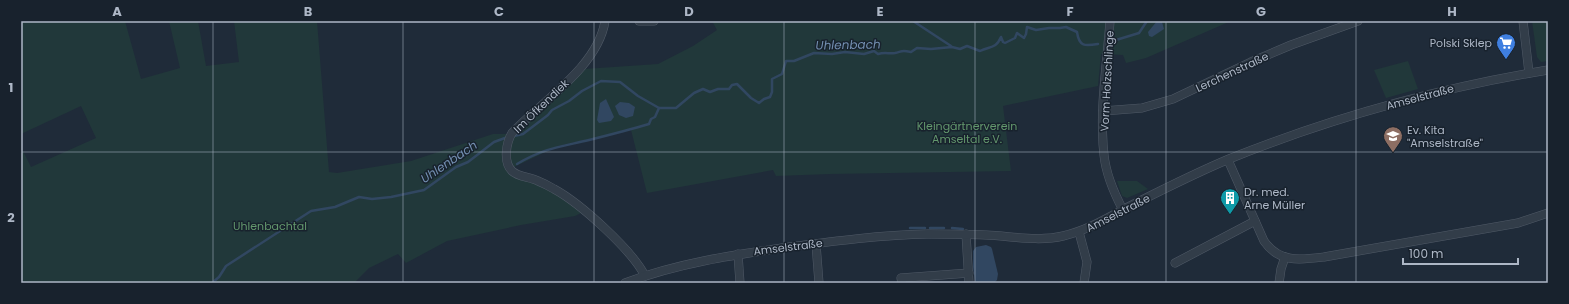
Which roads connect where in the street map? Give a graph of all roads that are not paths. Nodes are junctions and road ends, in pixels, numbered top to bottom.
1 (604, 21) edge
2 (639, 21) edge
3 (654, 21) edge
4 (1110, 21) edge
5 (1358, 21) edge
6 (1523, 21) edge
7 (1548, 70) edge
8 (1529, 73) junction
9 (1103, 111) junction
10 (1228, 160) junction
11 (1123, 210) junction
12 (1548, 213) edge
13 (1254, 221) junction
14 (1078, 232) junction
15 (966, 234) junction
16 (816, 244) junction
17 (738, 254) junction
18 (1285, 257) junction
19 (1175, 263) dead end
20 (969, 273) junction
21 (645, 276) junction
22 (626, 283) edge
23 (740, 283) edge
24 (819, 283) edge
25 (902, 283) edge
26 (970, 283) edge
27 (1084, 283) edge
28 (1279, 283) edge

1 - 21 street, Im Öfkendiek
2 - 3 street
4 - 9 street, Vorm Holzschlinge
5 - 9 street, Lerchenstraße
6 - 8 street
7 - 8 street, Amselstraße
8 - 10 street, Amselstraße
9 - 11 street, Vorm Holzschlinge
10 - 11 street, Amselstraße
10 - 13 street
11 - 14 street, Amselstraße
12 - 18 street
13 - 18 street
13 - 19 street
14 - 15 street, Amselstraße
14 - 27 street
15 - 16 street, Amselstraße
15 - 20 street
16 - 17 street, Amselstraße
16 - 24 street
17 - 21 street, Amselstraße
17 - 23 street
18 - 28 street
20 - 25 street
20 - 26 street
21 - 22 street, Amselstraße

